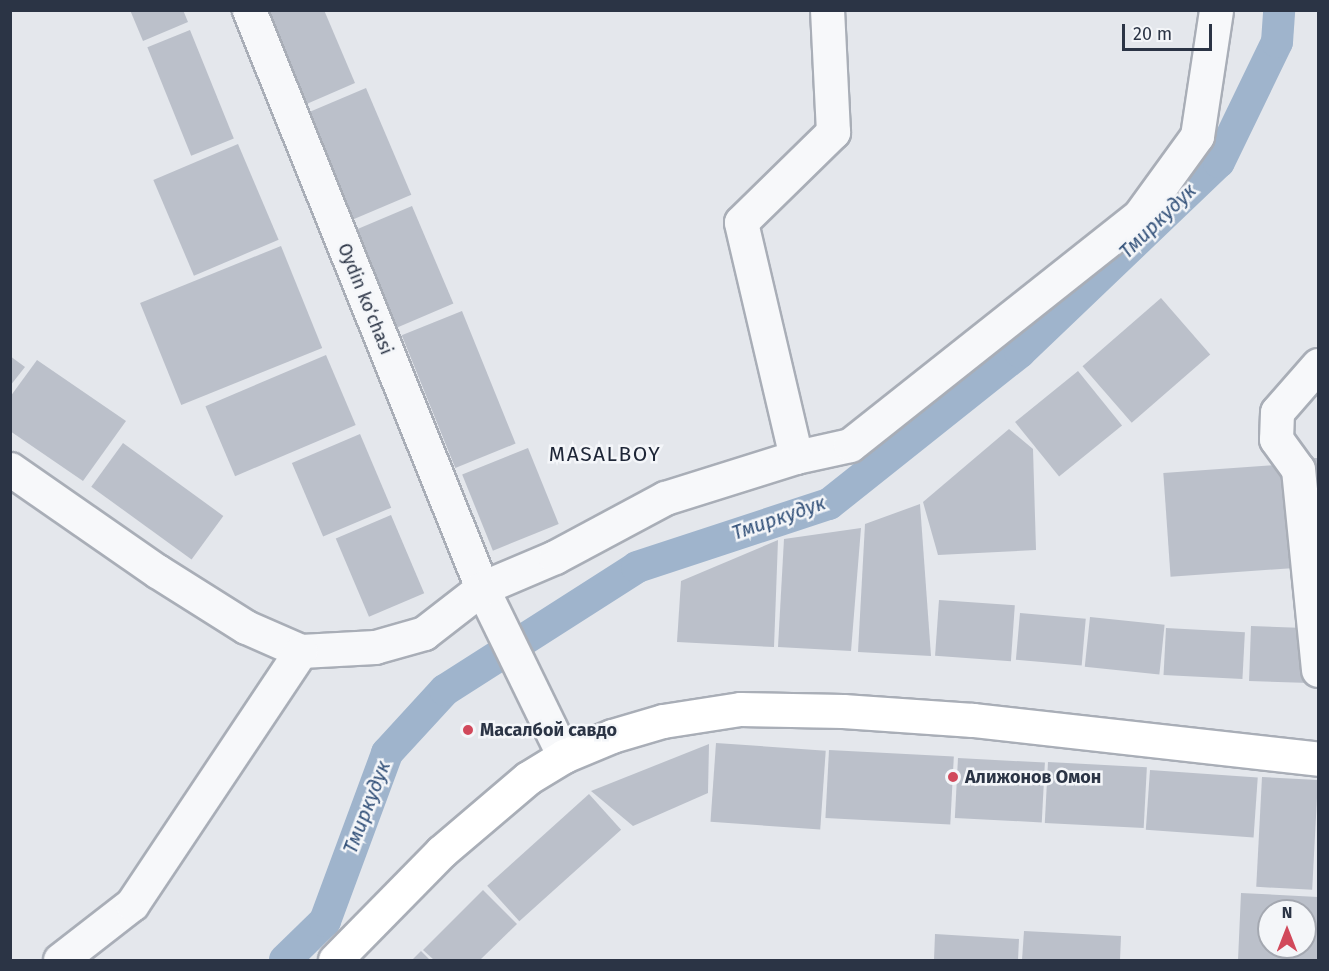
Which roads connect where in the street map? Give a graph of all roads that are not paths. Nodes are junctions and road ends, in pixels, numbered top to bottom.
1 (249, 10) edge
2 (827, 10) edge
3 (1216, 10) edge
4 (1318, 365) edge
5 (796, 457) junction
6 (10, 469) edge
7 (482, 588) junction
8 (301, 651) junction
9 (1318, 670) edge
10 (564, 756) junction
11 (1318, 759) edge
12 (60, 960) edge
13 (335, 960) edge

1 - 7 street, Oydin ko‘chasi
2 - 5 street
3 - 5 street
4 - 9 street
5 - 7 street
6 - 8 street
7 - 8 street
7 - 10 street, Oydin ko‘chasi
8 - 12 street
10 - 11 main road
10 - 13 main road

